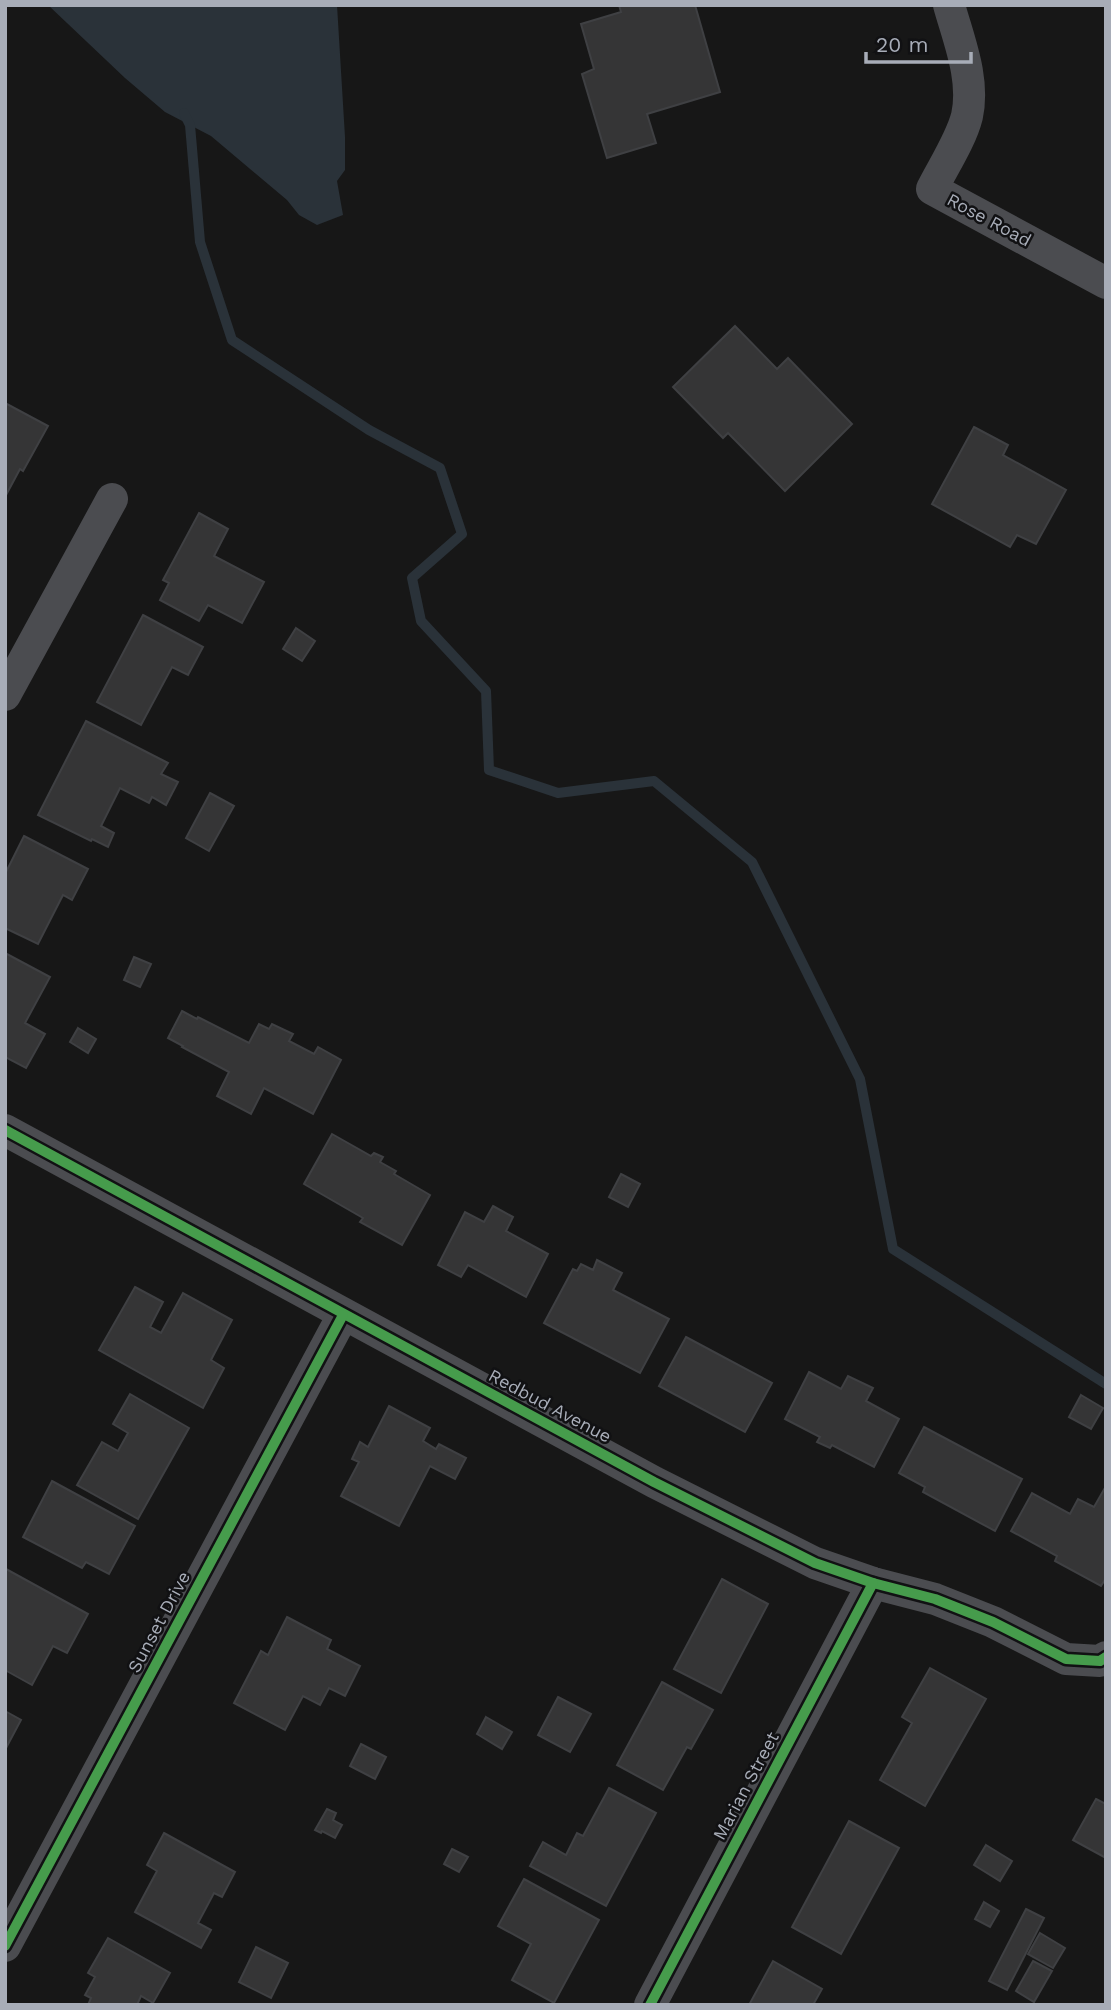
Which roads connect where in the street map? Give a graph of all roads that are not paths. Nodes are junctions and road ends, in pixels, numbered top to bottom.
1 (949, 5) edge
2 (1106, 284) edge
3 (112, 499) dead end
4 (5, 695) edge
5 (5, 1130) edge
6 (343, 1315) junction
7 (873, 1583) junction
8 (1103, 1659) edge
9 (5, 1946) edge
10 (650, 2005) edge

1 - 2 street, Rose Road
3 - 4 street
5 - 6 street, Redbud Avenue
6 - 7 street, Redbud Avenue
6 - 9 street, Sunset Drive
7 - 8 street, Redbud Avenue
7 - 10 street, Marian Street

